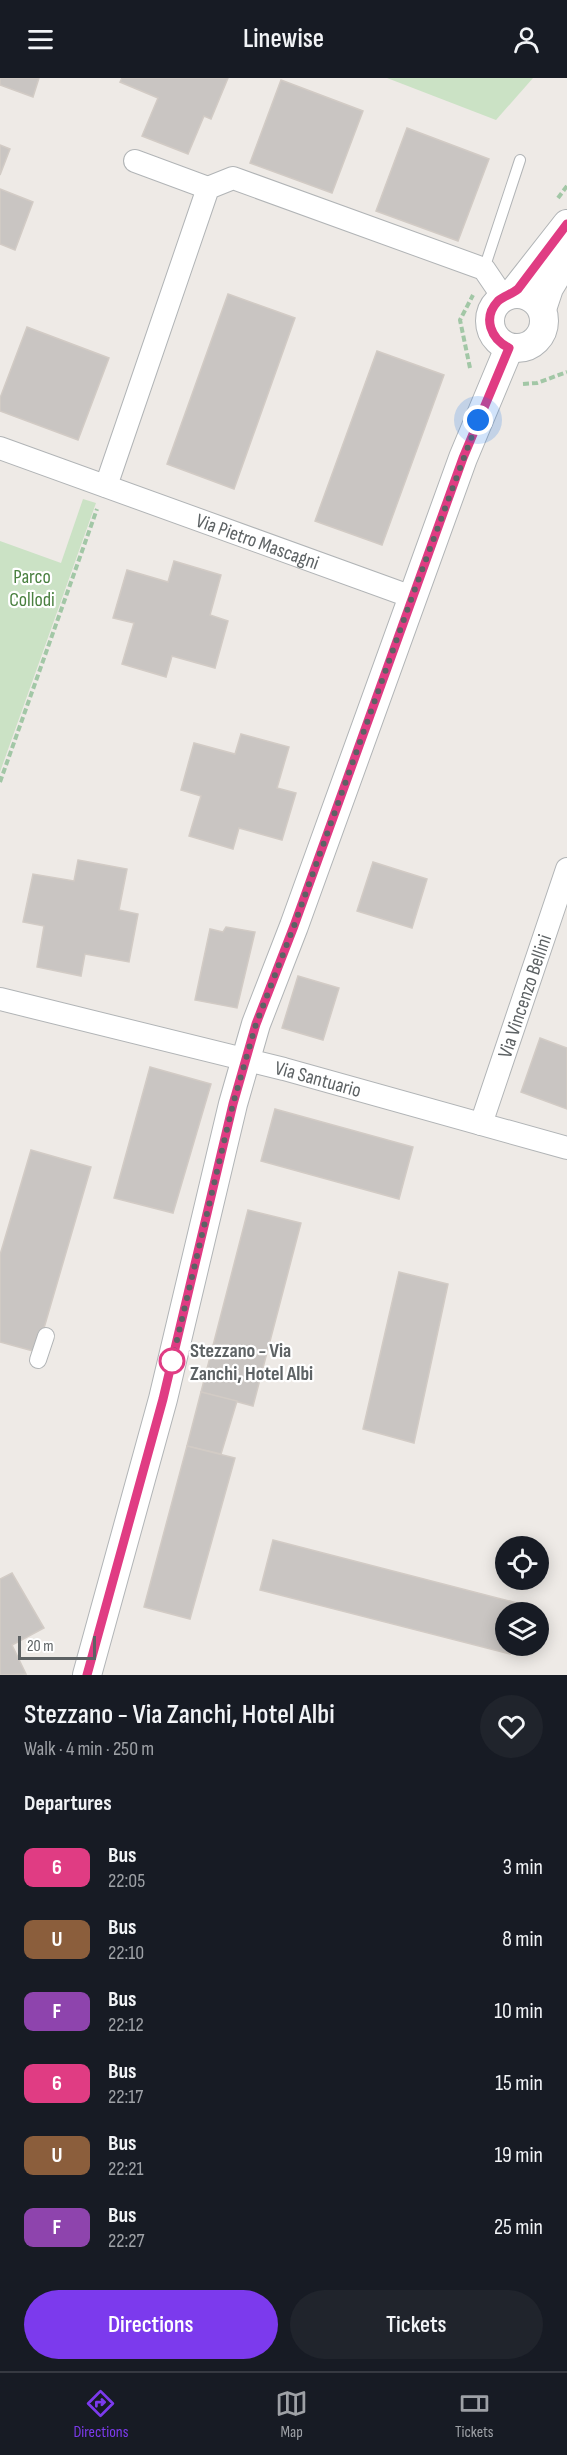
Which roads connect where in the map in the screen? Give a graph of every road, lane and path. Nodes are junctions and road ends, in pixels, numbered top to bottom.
1 (520, 160) dead end
2 (135, 161) dead end
3 (208, 188) junction
4 (567, 224) edge
5 (567, 258) edge
6 (497, 284) junction
7 (542, 309) junction
8 (509, 348) junction
9 (567, 372) edge
10 (494, 381) junction
11 (0, 448) edge
12 (106, 486) junction
13 (412, 597) junction
14 (0, 782) edge
15 (567, 869) edge
16 (0, 999) edge
17 (245, 1060) junction
18 (481, 1125) junction
19 (567, 1148) edge
20 (46, 1336) dead end
21 (38, 1360) dead end
22 (87, 1675) edge

1 - 6 lane
2 - 3 street
3 - 6 street
3 - 12 street
4 - 6 street
5 - 7 street
6 - 7 street
6 - 8 street
6 - 10 path
7 - 8 street
8 - 10 street
9 - 10 path
10 - 13 street
11 - 12 street, Via Pietro Mascagni
12 - 13 street, Via Pietro Mascagni
12 - 14 path
13 - 17 street
15 - 18 street, Via Vincenzo Bellini
16 - 17 street, Via Santuario
17 - 18 street, Via Santuario
17 - 22 street
18 - 19 street, Via Santuario
20 - 21 street

